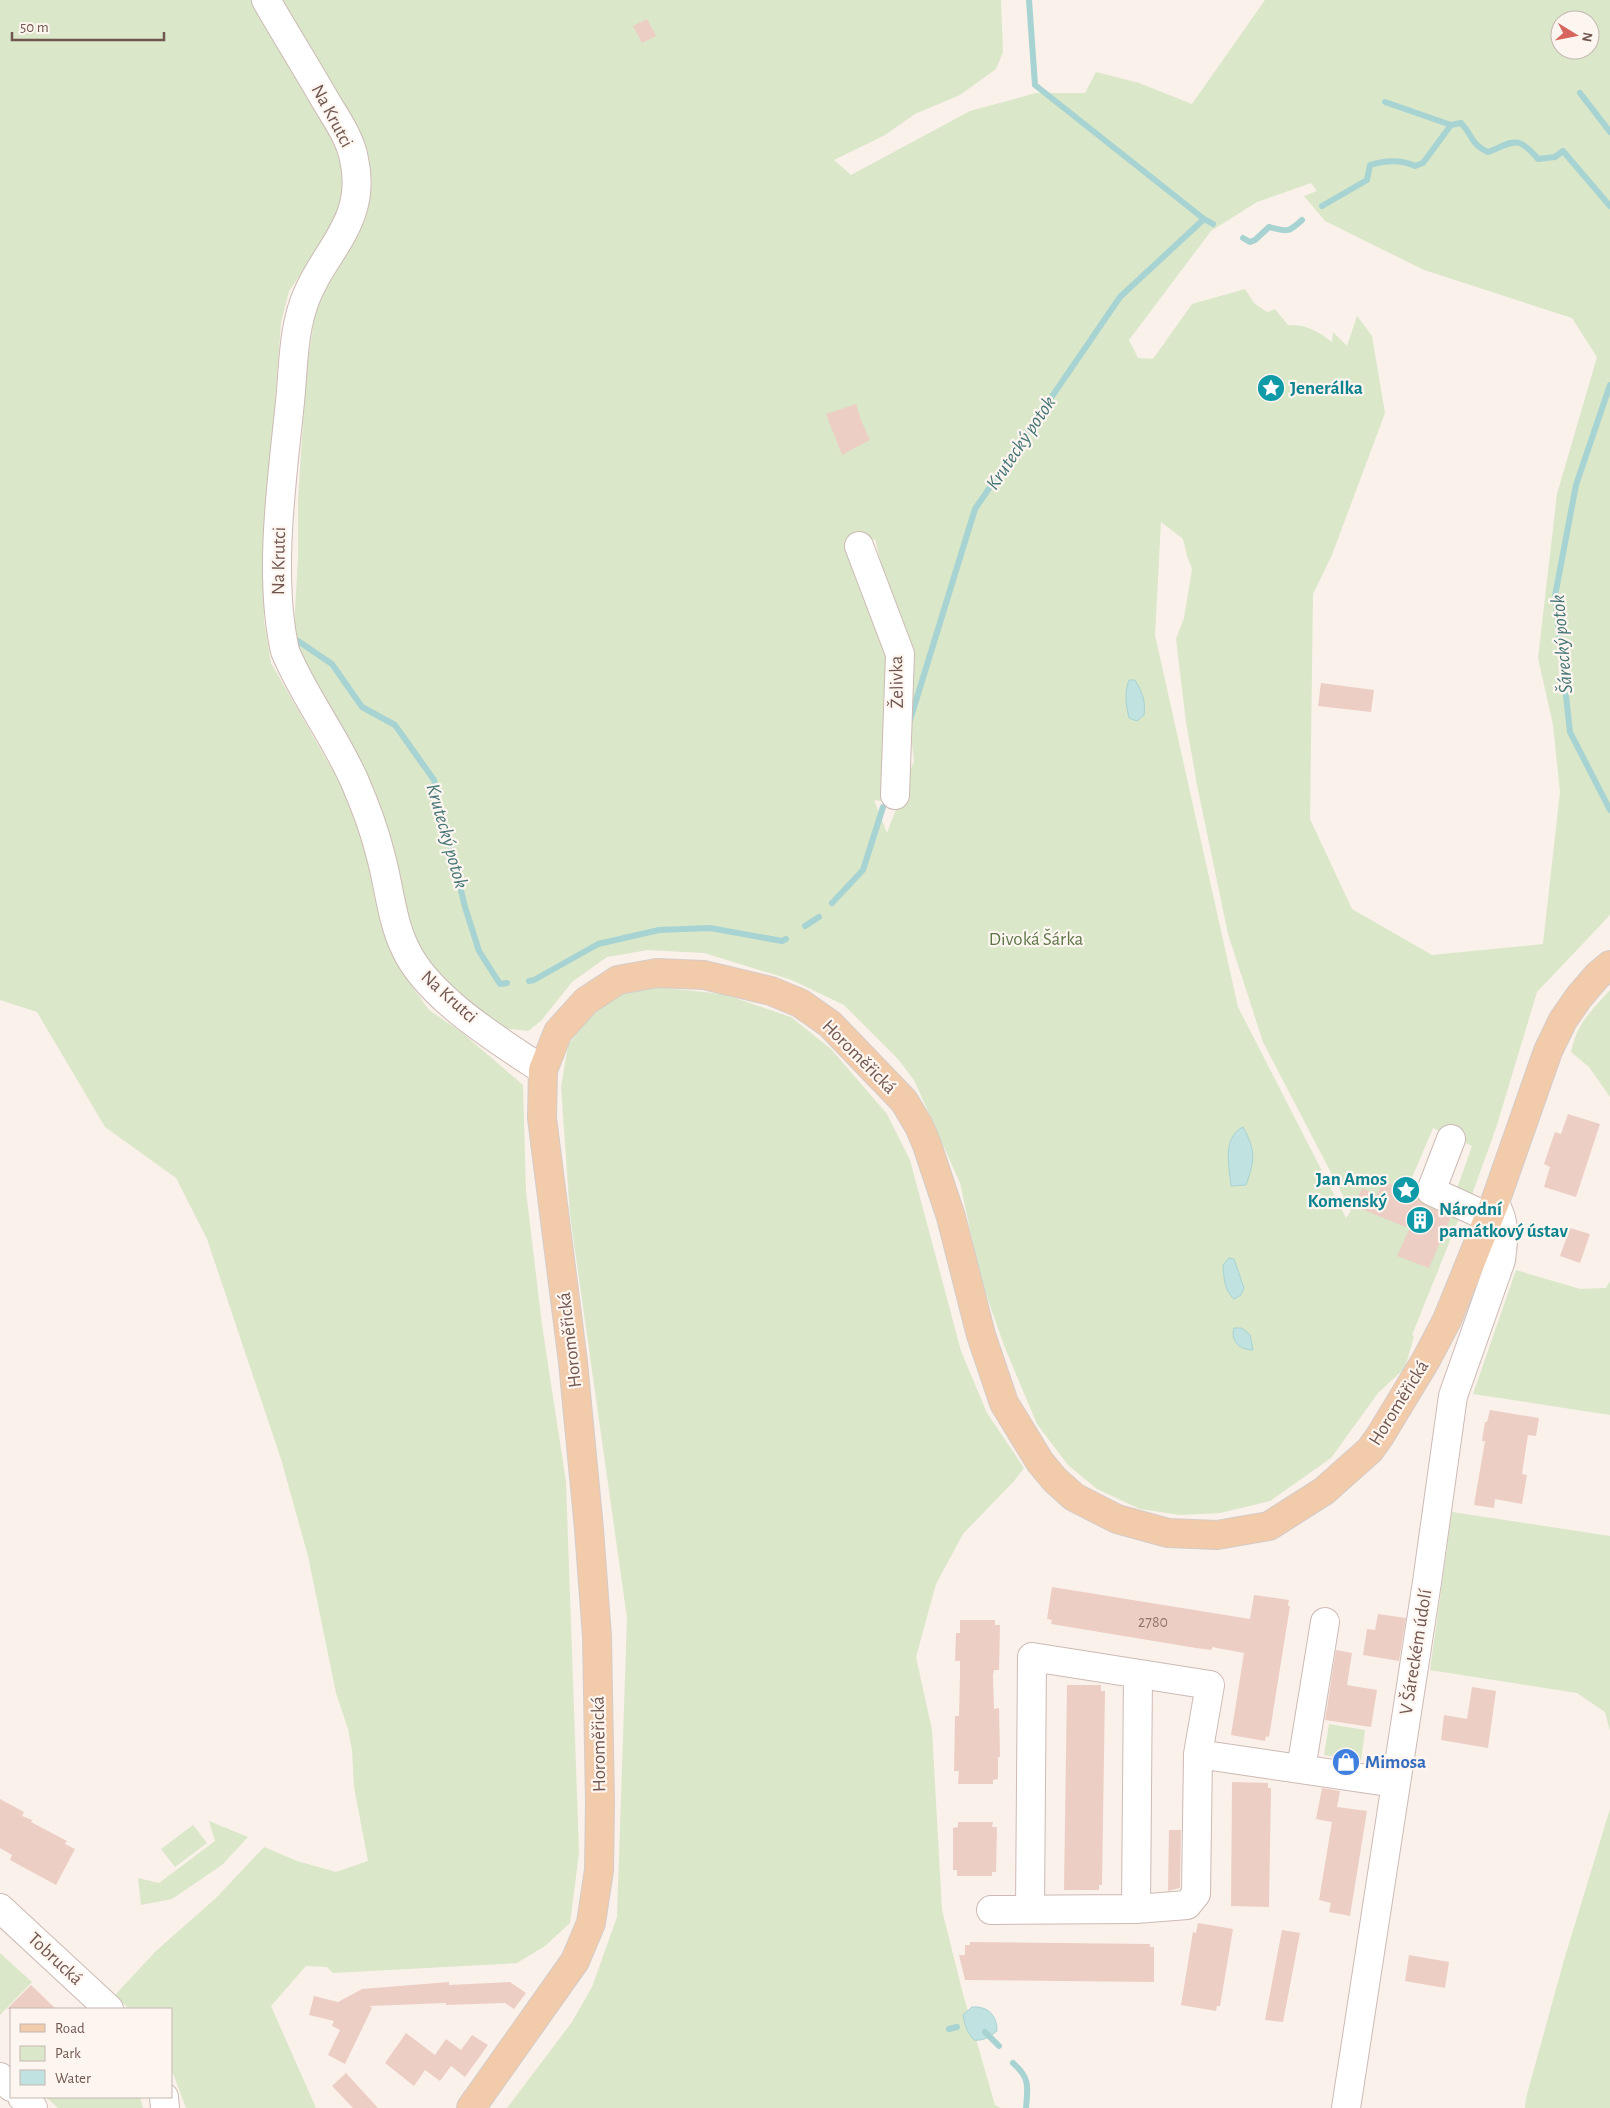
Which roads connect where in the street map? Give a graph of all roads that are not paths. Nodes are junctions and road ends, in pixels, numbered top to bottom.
1 (266, 0) edge
2 (859, 546) dead end
3 (895, 795) dead end
4 (1610, 965) edge
5 (543, 1070) junction
6 (1451, 1140) dead end
7 (1491, 1210) junction
8 (1325, 1622) dead end
9 (1138, 1674) junction
10 (1198, 1754) junction
11 (1301, 1770) junction
12 (1395, 1784) junction
13 (0, 1908) edge
14 (1030, 1909) junction
15 (1136, 1909) junction
16 (991, 1910) dead end
17 (108, 2008) edge
18 (22, 2098) edge
19 (33, 2108) edge
20 (471, 2108) edge
21 (1346, 2108) edge

1 - 5 street, Na Krutci
2 - 3 street, Želivka
4 - 7 main road, Horoměřická
5 - 7 main road, Horoměřická
5 - 20 main road, Horoměřická
6 - 7 street
7 - 12 street, V Šáreckém údolí
8 - 11 street
9 - 10 street
9 - 14 street
9 - 15 street
10 - 11 street
10 - 15 street
11 - 12 street
12 - 21 street, V Šáreckém údolí
13 - 17 street, Tobrucká
14 - 15 street
14 - 16 street
18 - 19 street

